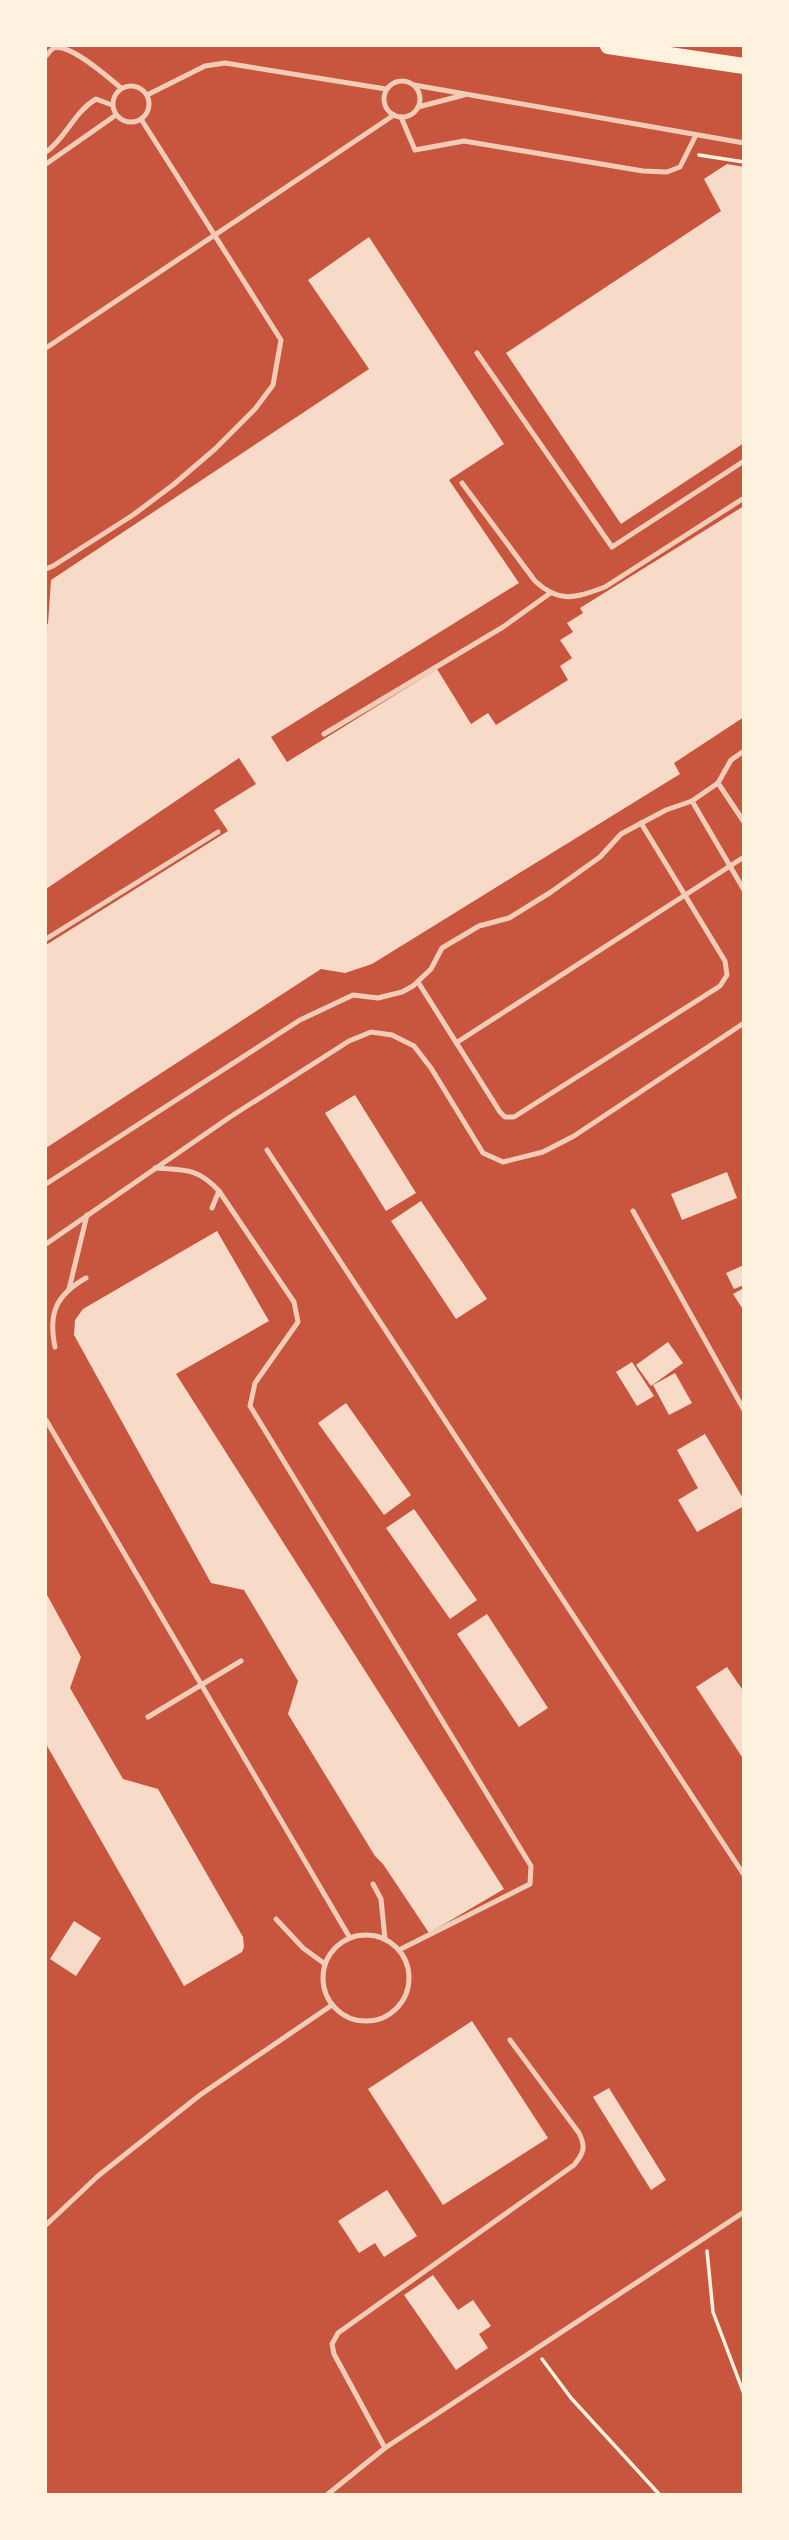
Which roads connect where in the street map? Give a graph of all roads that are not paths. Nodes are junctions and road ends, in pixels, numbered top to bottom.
1 (608, 46) edge
2 (46, 56) edge
3 (744, 66) edge
4 (414, 85) junction
5 (121, 88) junction
6 (386, 89) junction
7 (467, 94) junction
8 (147, 95) junction
9 (113, 105) junction
10 (418, 107) junction
11 (116, 115) junction
12 (394, 115) junction
13 (401, 117) junction
14 (141, 119) junction
15 (696, 135) junction
16 (744, 143) edge
17 (46, 152) edge
18 (46, 163) edge
19 (215, 235) junction
20 (46, 348) edge
21 (477, 353) dead end
22 (744, 461) edge
23 (461, 482) dead end
24 (744, 498) edge
25 (46, 569) edge
26 (549, 594) junction
27 (324, 734) dead end
28 (744, 751) edge
29 (718, 783) junction
30 (692, 801) junction
31 (744, 822) edge
32 (641, 823) junction
33 (218, 832) dead end
34 (744, 857) edge
35 (730, 866) junction
36 (744, 890) edge
37 (685, 894) junction
38 (46, 939) edge
39 (418, 982) junction
40 (744, 1023) edge
41 (456, 1043) junction
42 (267, 1150) dead end
43 (155, 1168) junction
44 (46, 1184) edge
45 (219, 1191) junction
46 (212, 1208) dead end
47 (633, 1211) dead end
48 (87, 1215) junction
49 (46, 1244) edge
50 (86, 1278) dead end
51 (68, 1292) junction
52 (55, 1346) dead end
53 (744, 1410) edge
54 (46, 1420) edge
55 (241, 1661) dead end
56 (201, 1685) junction
57 (148, 1717) dead end
58 (744, 1875) edge
59 (373, 1884) dead end
60 (276, 1919) dead end
61 (350, 1938) junction
62 (385, 1939) junction
63 (399, 1950) junction
64 (325, 1964) junction
65 (332, 2005) junction
66 (510, 2040) dead end
67 (744, 2213) edge
68 (46, 2225) edge
69 (385, 2448) junction
70 (328, 2494) edge

1 - 3 main road
2 - 5 lane
4 - 6 lane
4 - 7 lane
4 - 10 lane
5 - 8 lane
5 - 9 lane
6 - 8 lane
6 - 12 lane
7 - 10 lane
7 - 15 lane
8 - 14 lane
9 - 11 lane
9 - 17 lane
10 - 13 lane
11 - 14 lane
11 - 18 lane
12 - 13 lane
12 - 19 lane
13 - 15 lane
14 - 19 lane
15 - 16 lane
19 - 20 lane
19 - 25 lane
21 - 22 lane
23 - 26 lane
24 - 26 lane
26 - 27 lane
28 - 29 lane
29 - 30 lane
29 - 31 lane
30 - 32 lane
30 - 35 lane
32 - 37 lane
32 - 39 lane
33 - 38 lane
34 - 35 lane
35 - 36 lane
35 - 37 lane
37 - 41 lane
37 - 41 lane
39 - 41 lane
39 - 44 lane
40 - 43 lane
42 - 58 lane
43 - 45 lane
43 - 48 lane
45 - 46 lane
45 - 63 lane
47 - 53 lane
48 - 49 lane
48 - 51 lane
50 - 51 lane
51 - 52 lane
54 - 56 lane
55 - 56 lane
56 - 57 lane
56 - 61 lane
59 - 62 lane
60 - 64 lane
61 - 62 lane
61 - 64 lane
62 - 63 lane
63 - 65 lane
64 - 65 lane
65 - 68 lane
66 - 69 lane
67 - 69 lane
69 - 70 lane

